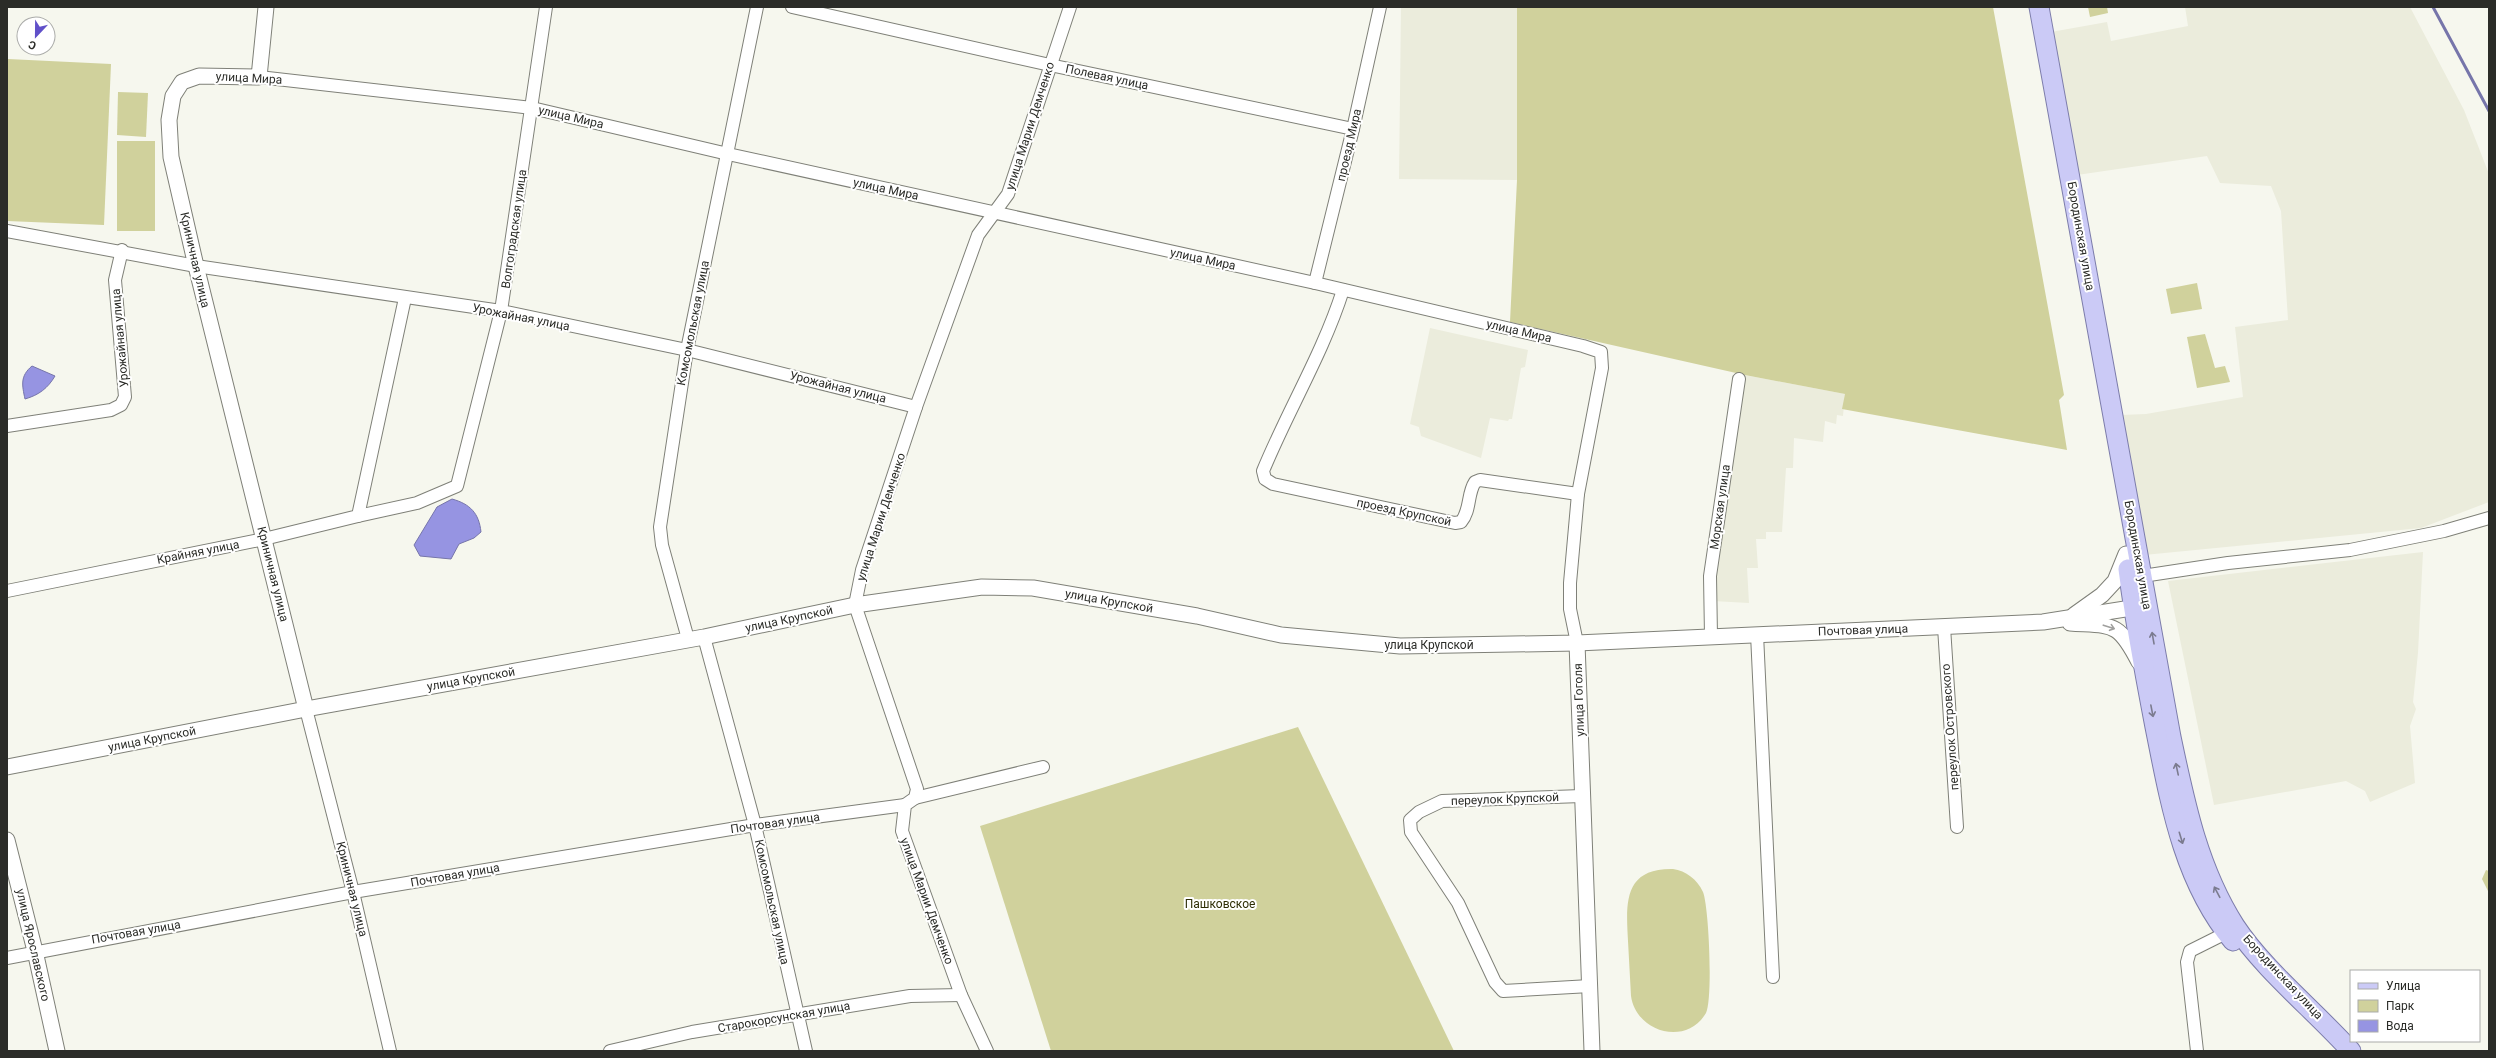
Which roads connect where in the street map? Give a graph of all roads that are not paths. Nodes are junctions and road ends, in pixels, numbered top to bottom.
1 (266, 7) edge
2 (546, 7) edge
3 (757, 7) edge
4 (792, 7) edge
5 (1070, 7) edge
6 (1380, 7) edge
7 (2026, 7) edge
8 (2039, 7) edge
9 (1050, 65) junction
10 (259, 77) junction
11 (173, 96) joint
12 (532, 108) junction
13 (1353, 129) junction
14 (728, 154) junction
15 (994, 213) junction
16 (7, 231) edge
17 (122, 250) junction
18 (196, 266) junction
19 (1315, 283) junction
20 (1343, 290) junction
21 (405, 298) junction
22 (501, 311) junction
23 (687, 350) junction
24 (1601, 352) joint
25 (1739, 379) dead end
26 (916, 407) junction
27 (7, 426) edge
28 (1578, 494) junction
29 (358, 516) junction
30 (2489, 518) edge
31 (264, 540) junction
32 (2126, 554) junction
33 (2136, 577) junction
34 (7, 591) edge
35 (855, 605) junction
36 (2140, 607) junction
37 (2072, 616) junction
38 (2043, 622) junction
39 (1944, 627) junction
40 (1757, 634) junction
41 (1711, 636) junction
42 (704, 637) junction
43 (688, 639) junction
44 (1577, 643) junction
45 (2145, 673) junction
46 (306, 709) junction
47 (7, 767) edge
48 (1043, 767) dead end
49 (1582, 796) junction
50 (915, 798) junction
51 (905, 805) junction
52 (754, 825) junction
53 (1957, 827) dead end
54 (7, 840) edge
55 (353, 892) junction
56 (2226, 933) junction
57 (35, 951) junction
58 (7, 958) edge
59 (1773, 977) dead end
60 (1590, 986) junction
61 (961, 995) junction
62 (796, 1014) junction
63 (57, 1051) edge
64 (390, 1051) edge
65 (610, 1051) edge
66 (806, 1051) edge
67 (986, 1051) edge
68 (1592, 1051) edge
69 (2197, 1051) edge
70 (2334, 1051) edge
71 (2351, 1051) edge

1 - 10 street
2 - 12 street, Волгоградская улица
3 - 14 street, Комсомольская улица
4 - 9 street, Полевая улица
5 - 9 street, улица Марии Демченко
6 - 13 street, проезд Мира
7 - 32 main road, Бородинская улица
8 - 33 main road, Бородинская улица
9 - 13 street, Полевая улица
9 - 15 street, улица Марии Демченко
10 - 11 street, улица Мира
10 - 12 street, улица Мира
11 - 18 street, Криничная улица
12 - 14 street, улица Мира
12 - 22 street, Волгоградская улица
13 - 19 street, проезд Мира
14 - 15 street, улица Мира
14 - 23 street, Комсомольская улица
15 - 19 street, улица Мира
15 - 26 street, улица Марии Демченко
16 - 17 street, Урожайная улица
17 - 18 street, Урожайная улица
17 - 27 street, Урожайная улица
18 - 21 street, Урожайная улица
18 - 31 street, Криничная улица
19 - 20 street, улица Мира
20 - 24 street, улица Мира
20 - 28 street, проезд Крупской
21 - 22 street, Урожайная улица
21 - 29 street
22 - 23 street, Урожайная улица
22 - 29 street, Волгоградская улица
23 - 26 street, Урожайная улица
23 - 43 street, Комсомольская улица
24 - 28 street, улица Гоголя
25 - 41 street, Морская улица
26 - 35 street, улица Марии Демченко
28 - 44 street, улица Гоголя
29 - 31 street, Крайняя улица
30 - 33 street
31 - 34 street, Крайняя улица
31 - 46 street, Криничная улица
32 - 33 main road, Бородинская улица
32 - 37 street
33 - 36 main road, Бородинская улица
35 - 42 street, улица Крупской
35 - 44 street, улица Крупской
35 - 50 street, улица Марии Демченко
36 - 37 street, Почтовая улица
36 - 45 main road, Бородинская улица
71 -> 36 main road, Бородинская улица
37 - 38 street, Почтовая улица
38 - 39 street, Почтовая улица
38 -> 45 street
39 - 40 street, Почтовая улица
39 - 53 street, переулок Островского
40 - 41 street, Почтовая улица
40 - 59 street
41 - 44 street, Почтовая улица
42 - 43 street, улица Крупской
42 - 52 street, Комсомольская улица
43 - 46 street, улица Крупской
44 - 49 street, улица Гоголя
45 -> 56 main road, Бородинская улица
46 - 47 street, улица Крупской
46 - 55 street, Криничная улица
48 - 50 street
49 - 60 street, улица Гоголя
49 - 60 street, переулок Крупской
50 - 51 street
51 - 52 street, Почтовая улица
51 - 61 street, улица Марии Демченко
52 - 55 street, Почтовая улица
52 - 62 street, Комсомольская улица
54 - 57 street, улица Ярославского
55 - 57 street, Почтовая улица
55 - 64 street, Криничная улица
56 - 69 street, Бородинская улица
56 - 70 main road, Бородинская улица
57 - 58 street, Почтовая улица
57 - 63 street, улица Ярославского
60 - 68 street, улица Гоголя
61 - 62 street, Старокорсунская улица
61 - 67 street, улица Марии Демченко
62 - 65 street, Старокорсунская улица
62 - 66 street, Комсомольская улица

